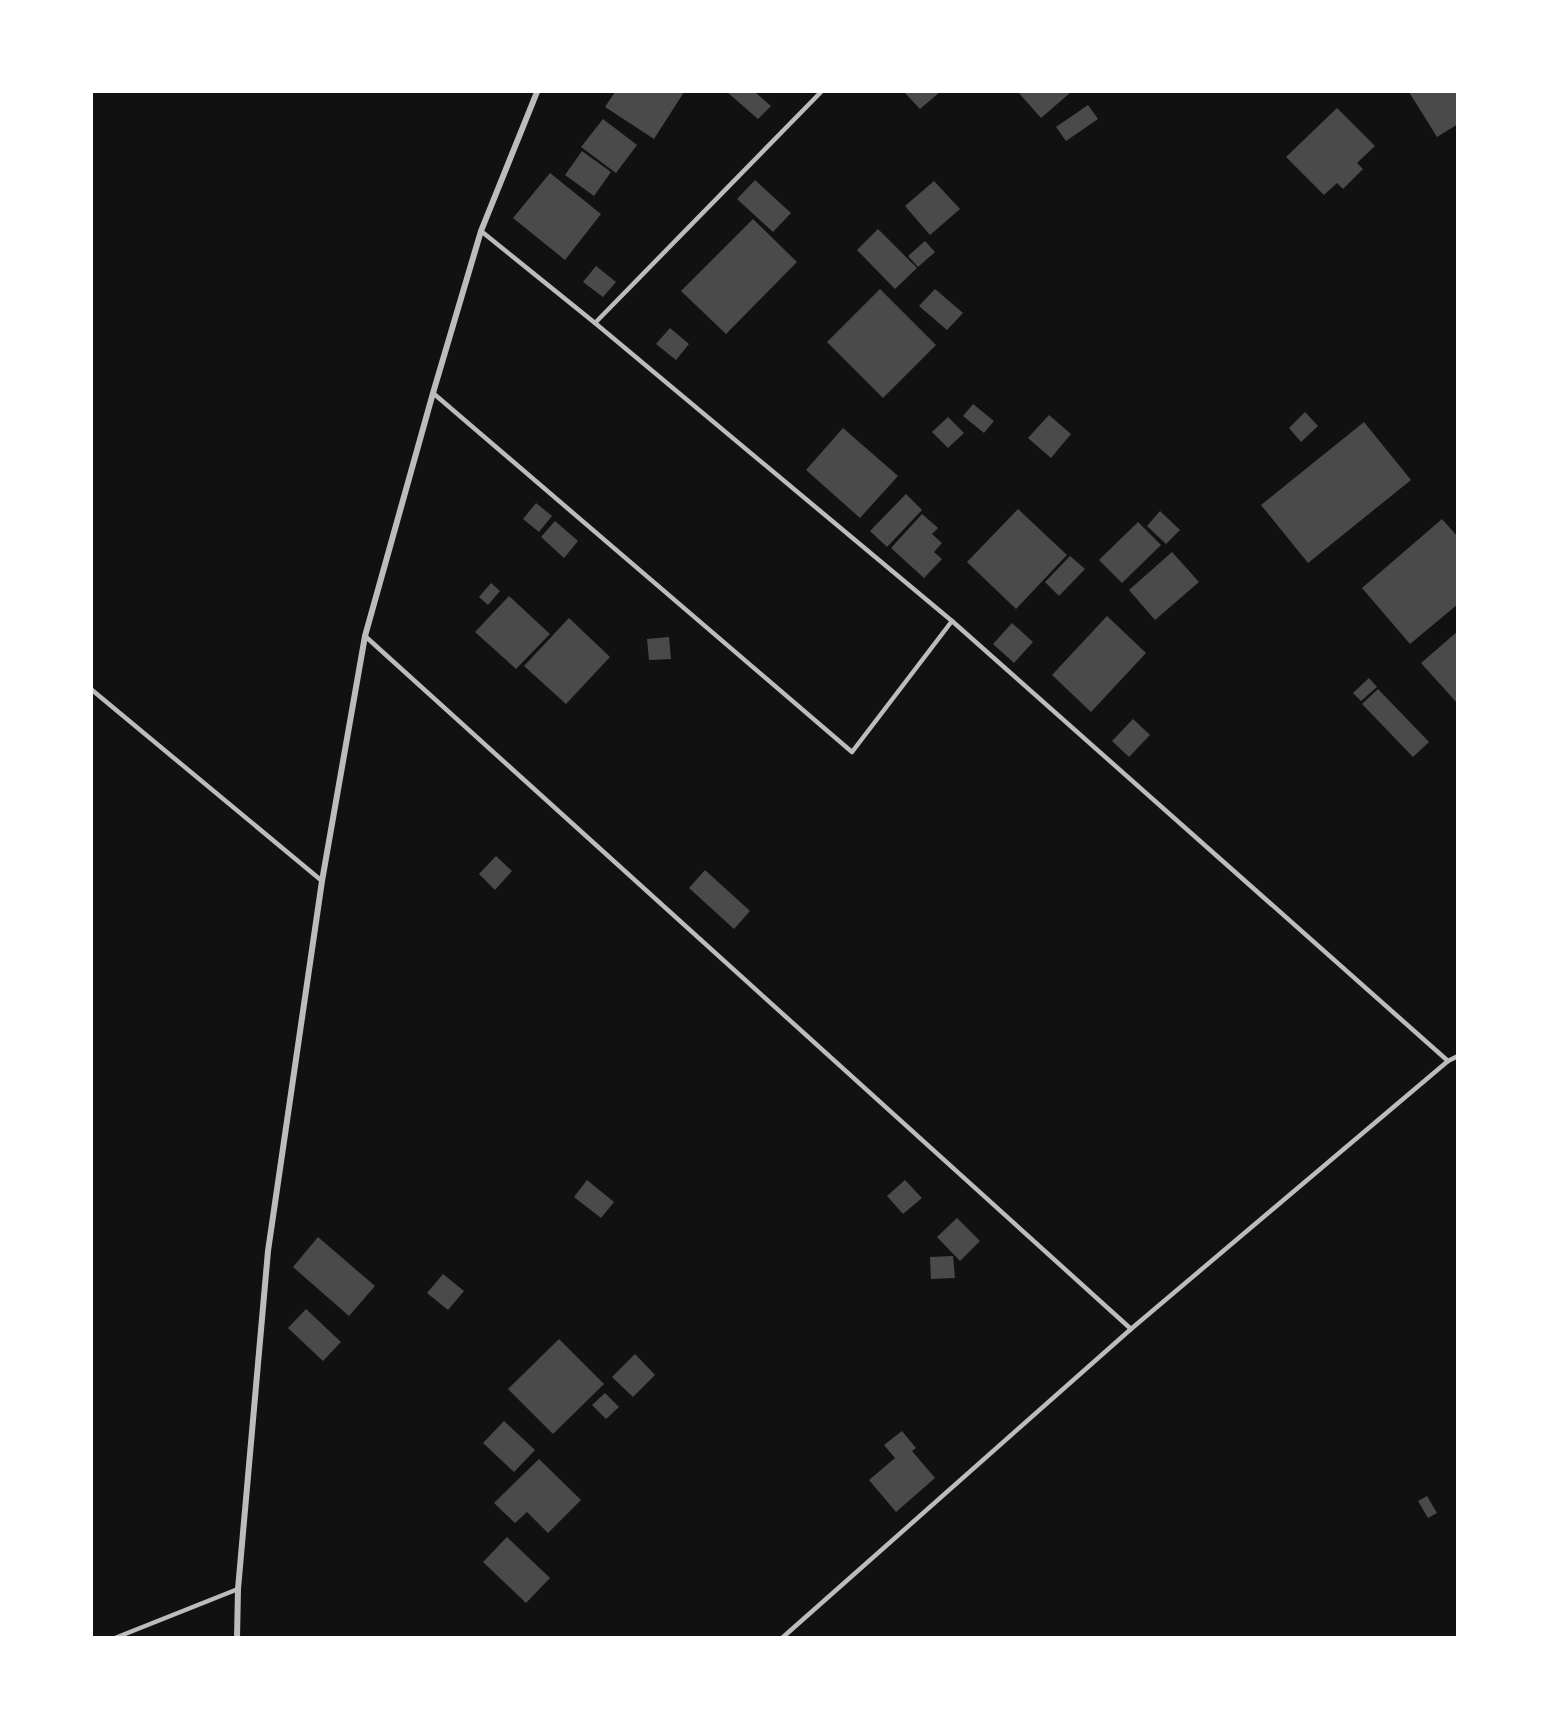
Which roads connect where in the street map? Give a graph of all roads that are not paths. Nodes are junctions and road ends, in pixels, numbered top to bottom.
1 (537, 92) edge
2 (820, 92) edge
3 (481, 231) junction
4 (596, 323) junction
5 (433, 393) junction
6 (952, 621) junction
7 (366, 636) junction
8 (92, 690) edge
9 (322, 881) junction
10 (1458, 1056) edge
11 (1448, 1061) junction
12 (1131, 1329) junction
13 (238, 1589) junction
14 (115, 1638) edge
15 (237, 1638) edge
16 (782, 1638) edge

1 - 3 street
2 - 4 lane
3 - 4 lane
3 - 5 street
4 - 6 lane
5 - 6 lane
5 - 7 street
6 - 11 lane
7 - 9 street
7 - 12 lane
8 - 9 lane
9 - 13 street
10 - 11 lane
11 - 12 lane
12 - 16 lane
13 - 14 lane
13 - 15 street

